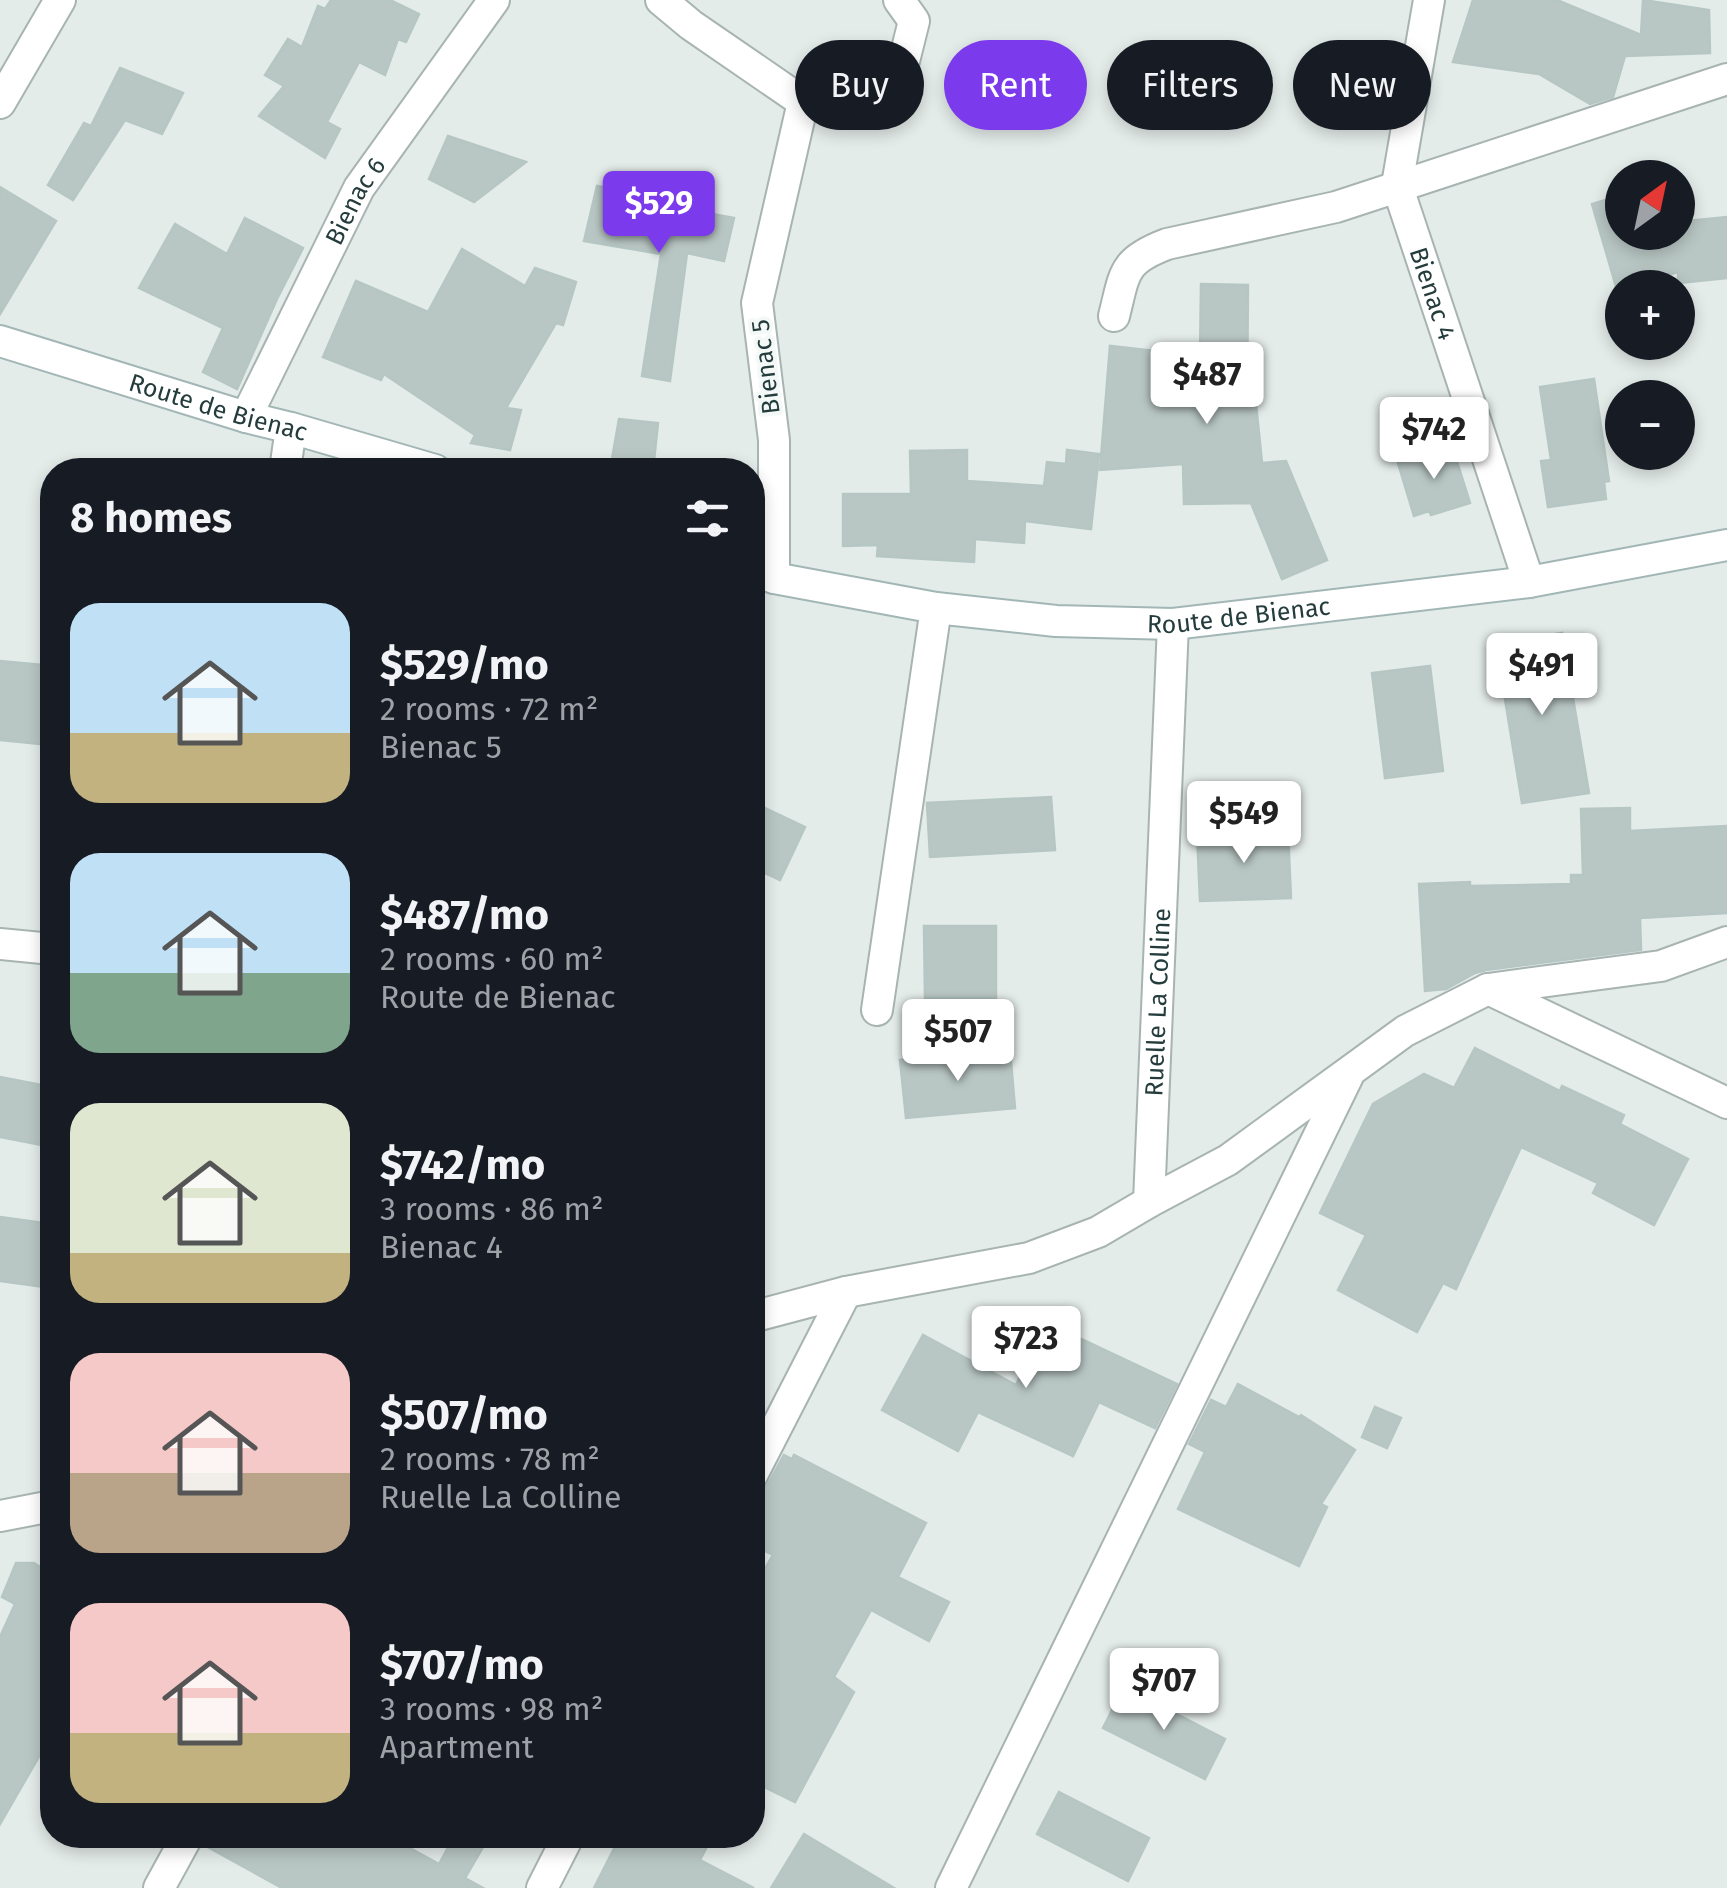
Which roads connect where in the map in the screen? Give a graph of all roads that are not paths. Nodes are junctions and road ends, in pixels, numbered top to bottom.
1 (60, 0) edge
2 (494, 0) edge
3 (662, 0) edge
4 (899, 0) edge
5 (1429, 0) edge
6 (909, 40) edge
7 (1727, 79) edge
8 (795, 96) edge
9 (0, 103) edge
10 (797, 130) edge
11 (1397, 185) junction
12 (1114, 316) dead end
13 (0, 341) edge
14 (246, 417) junction
15 (292, 428) junction
16 (287, 458) edge
17 (394, 458) edge
18 (1727, 546) edge
19 (765, 550) edge
20 (765, 574) edge
21 (1529, 582) junction
22 (936, 608) junction
23 (1172, 624) junction
24 (1727, 942) edge
25 (0, 944) edge
26 (40, 948) edge
27 (1488, 989) junction
28 (877, 1010) dead end
29 (1351, 1069) junction
30 (1727, 1103) edge
31 (1148, 1202) junction
32 (846, 1292) junction
33 (765, 1314) edge
34 (765, 1451) edge
35 (40, 1508) edge
36 (0, 1516) edge
37 (181, 1848) edge
38 (562, 1848) edge
39 (159, 1888) edge
40 (542, 1888) edge
41 (952, 1888) edge

1 - 9 street
2 - 14 street, Bienac 6
3 - 8 street
4 - 6 street
5 - 11 street, Bienac 4
7 - 11 street
10 - 19 street, Bienac 5
11 - 12 street
11 - 21 street, Bienac 4
13 - 14 street, Route de Bienac
14 - 15 street, Route de Bienac
15 - 16 street
15 - 17 street, Route de Bienac
18 - 21 street, Route de Bienac
20 - 22 street, Route de Bienac
21 - 23 street, Route de Bienac
22 - 23 street, Route de Bienac
22 - 28 street
23 - 31 street, Ruelle La Colline
24 - 27 street
25 - 26 street
27 - 29 street
27 - 30 street
29 - 31 street
29 - 41 street
31 - 32 street
32 - 33 street
32 - 34 street
35 - 36 street
37 - 39 street
38 - 40 street

